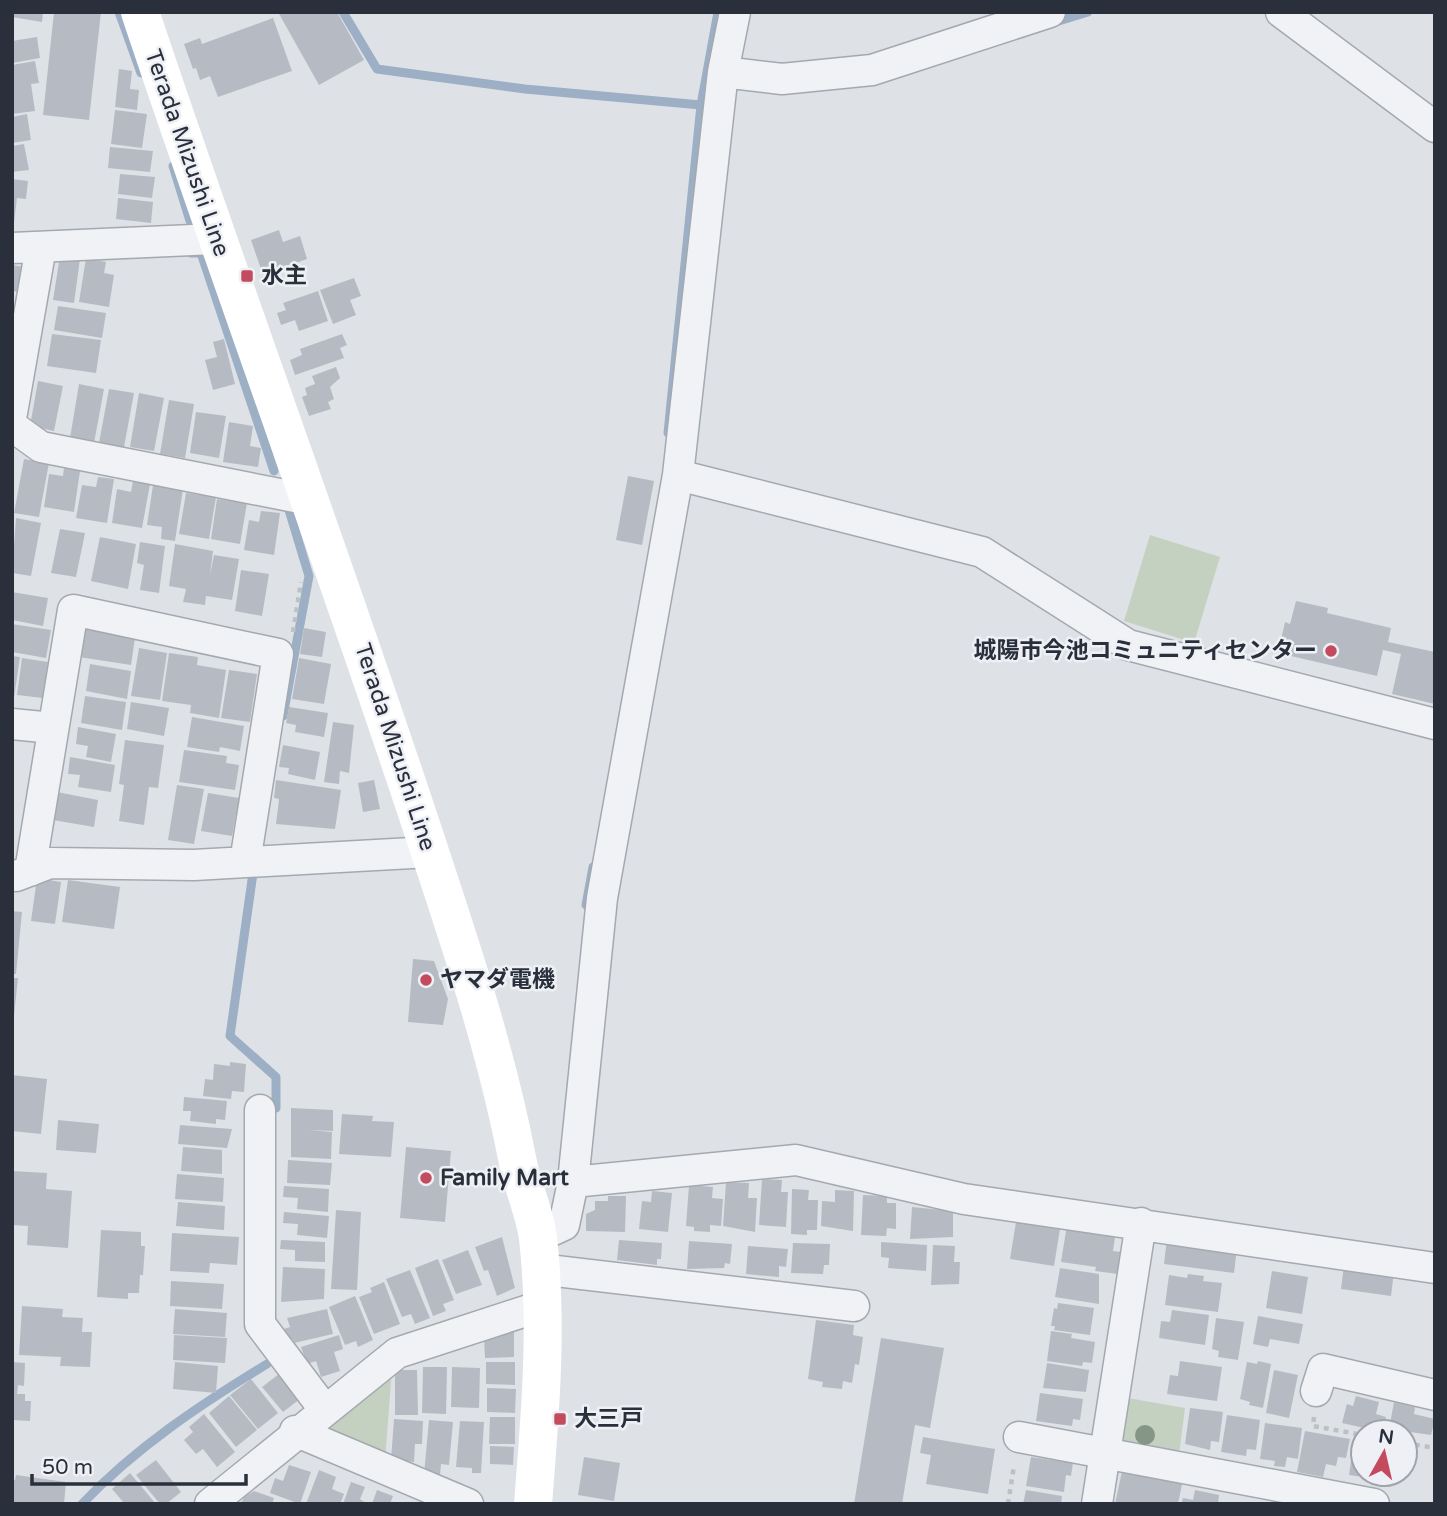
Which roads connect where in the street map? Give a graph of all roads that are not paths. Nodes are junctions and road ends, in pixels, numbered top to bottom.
1 (140, 12) edge
2 (735, 12) edge
3 (1050, 12) edge
4 (1280, 12) edge
5 (723, 72) junction
6 (1435, 127) edge
7 (215, 239) junction
8 (27, 247) edge
9 (12, 413) edge
10 (12, 426) edge
11 (678, 475) junction
12 (310, 500) junction
13 (12, 724) edge
14 (1435, 724) edge
15 (53, 728) junction
16 (430, 852) junction
17 (246, 862) junction
18 (21, 874) edge
19 (260, 1110) dead end
20 (573, 1182) junction
21 (1141, 1223) junction
22 (538, 1253) junction
23 (1435, 1268) edge
24 (541, 1306) junction
25 (853, 1306) dead end
26 (1316, 1391) road end
27 (1435, 1395) edge
28 (324, 1409) junction
29 (295, 1432) junction
30 (1019, 1437) road end
31 (1105, 1451) junction
32 (210, 1504) edge
33 (468, 1504) edge
34 (533, 1504) edge
35 (1097, 1504) edge
36 (1374, 1504) edge

1 - 7 main road, Terada Mizushi Line
2 - 5 street
3 - 5 street
4 - 6 street
5 - 11 street
7 - 8 street
7 - 12 main road, Terada Mizushi Line
8 - 9 street
10 - 12 street
11 - 14 street
11 - 20 street
12 - 16 main road, Terada Mizushi Line
13 - 15 street
15 - 17 street
15 - 18 street
16 - 17 street
16 - 22 main road, Terada Mizushi Line
17 - 18 street
19 - 28 street
20 - 21 street
20 - 22 street
21 - 23 street
21 - 31 street
22 - 24 main road, Terada Mizushi Line
22 - 25 street
24 - 28 street
24 - 34 main road, Terada Mizushi Line
26 - 27 street
28 - 29 street
29 - 32 street
29 - 33 street
30 - 31 street
31 - 35 street
31 - 36 street

